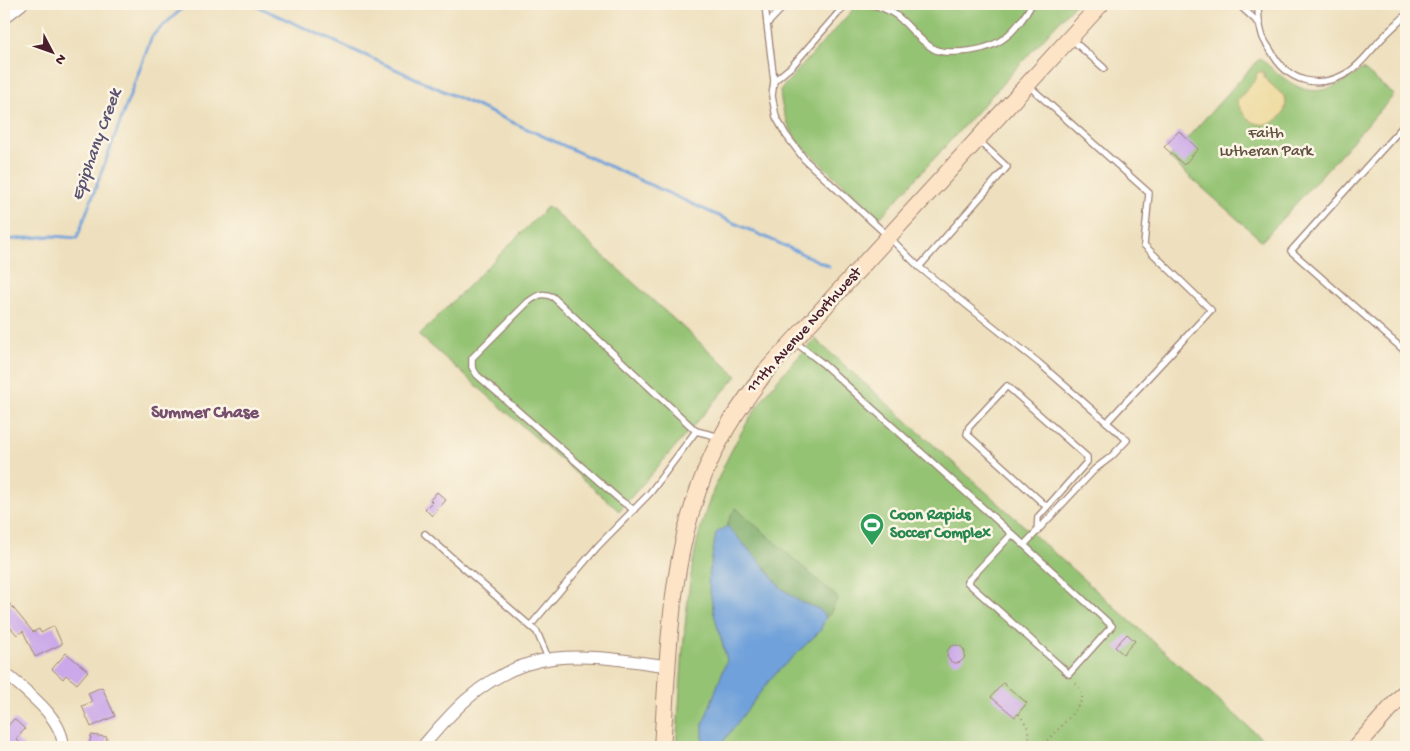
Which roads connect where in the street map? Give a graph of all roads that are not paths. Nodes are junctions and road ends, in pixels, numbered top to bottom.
1 (22, 4) edge
2 (765, 4) edge
3 (786, 4) edge
4 (846, 4) edge
5 (870, 4) edge
6 (1032, 4) edge
7 (1101, 4) edge
8 (1238, 4) edge
9 (1258, 4) edge
10 (1406, 15) edge
11 (4, 18) edge
12 (767, 24) junction
13 (1260, 24) junction
14 (1070, 38) junction
15 (1104, 68) dead end
16 (774, 81) junction
17 (1027, 84) junction
18 (1406, 123) edge
19 (978, 140) junction
20 (889, 237) junction
21 (919, 267) junction
22 (793, 340) junction
23 (1406, 352) edge
24 (1107, 422) junction
25 (696, 431) junction
26 (722, 437) junction
27 (1047, 507) junction
28 (634, 510) junction
29 (1037, 532) junction
30 (425, 534) dead end
31 (1012, 534) junction
32 (1024, 545) junction
33 (530, 626) junction
34 (548, 658) junction
35 (668, 666) junction
36 (4, 672) edge
37 (1406, 691) edge
38 (1406, 744) edge
39 (63, 747) edge
40 (422, 747) edge
41 (662, 747) edge
42 (1356, 747) edge
43 (1403, 747) edge

1 - 11 street
2 - 12 lane
3 - 12 lane
4 - 16 lane
5 - 6 lane
7 - 14 street, 111th Avenue Northwest
8 - 13 lane
9 - 13 lane
10 - 13 lane
12 - 16 lane
14 - 15 lane
14 - 17 street, 111th Avenue Northwest
16 - 20 lane
17 - 19 street, 111th Avenue Northwest
17 - 24 lane
18 - 23 lane
19 - 20 street, 111th Avenue Northwest
19 - 21 lane
20 - 21 lane
20 - 22 street, 111th Avenue Northwest
21 - 24 lane
22 - 26 street, 111th Avenue Northwest
22 - 31 lane
24 - 29 lane
25 - 26 lane
25 - 28 lane
25 - 28 lane
26 - 35 street, 111th Avenue Northwest
27 - 27 lane
27 - 29 lane
28 - 33 lane
29 - 32 lane
30 - 33 lane
31 - 32 lane
31 - 32 lane
33 - 34 lane
34 - 35 street
34 - 40 street
35 - 41 street, 111th Avenue Northwest
36 - 39 street
37 - 42 street
38 - 43 lane

